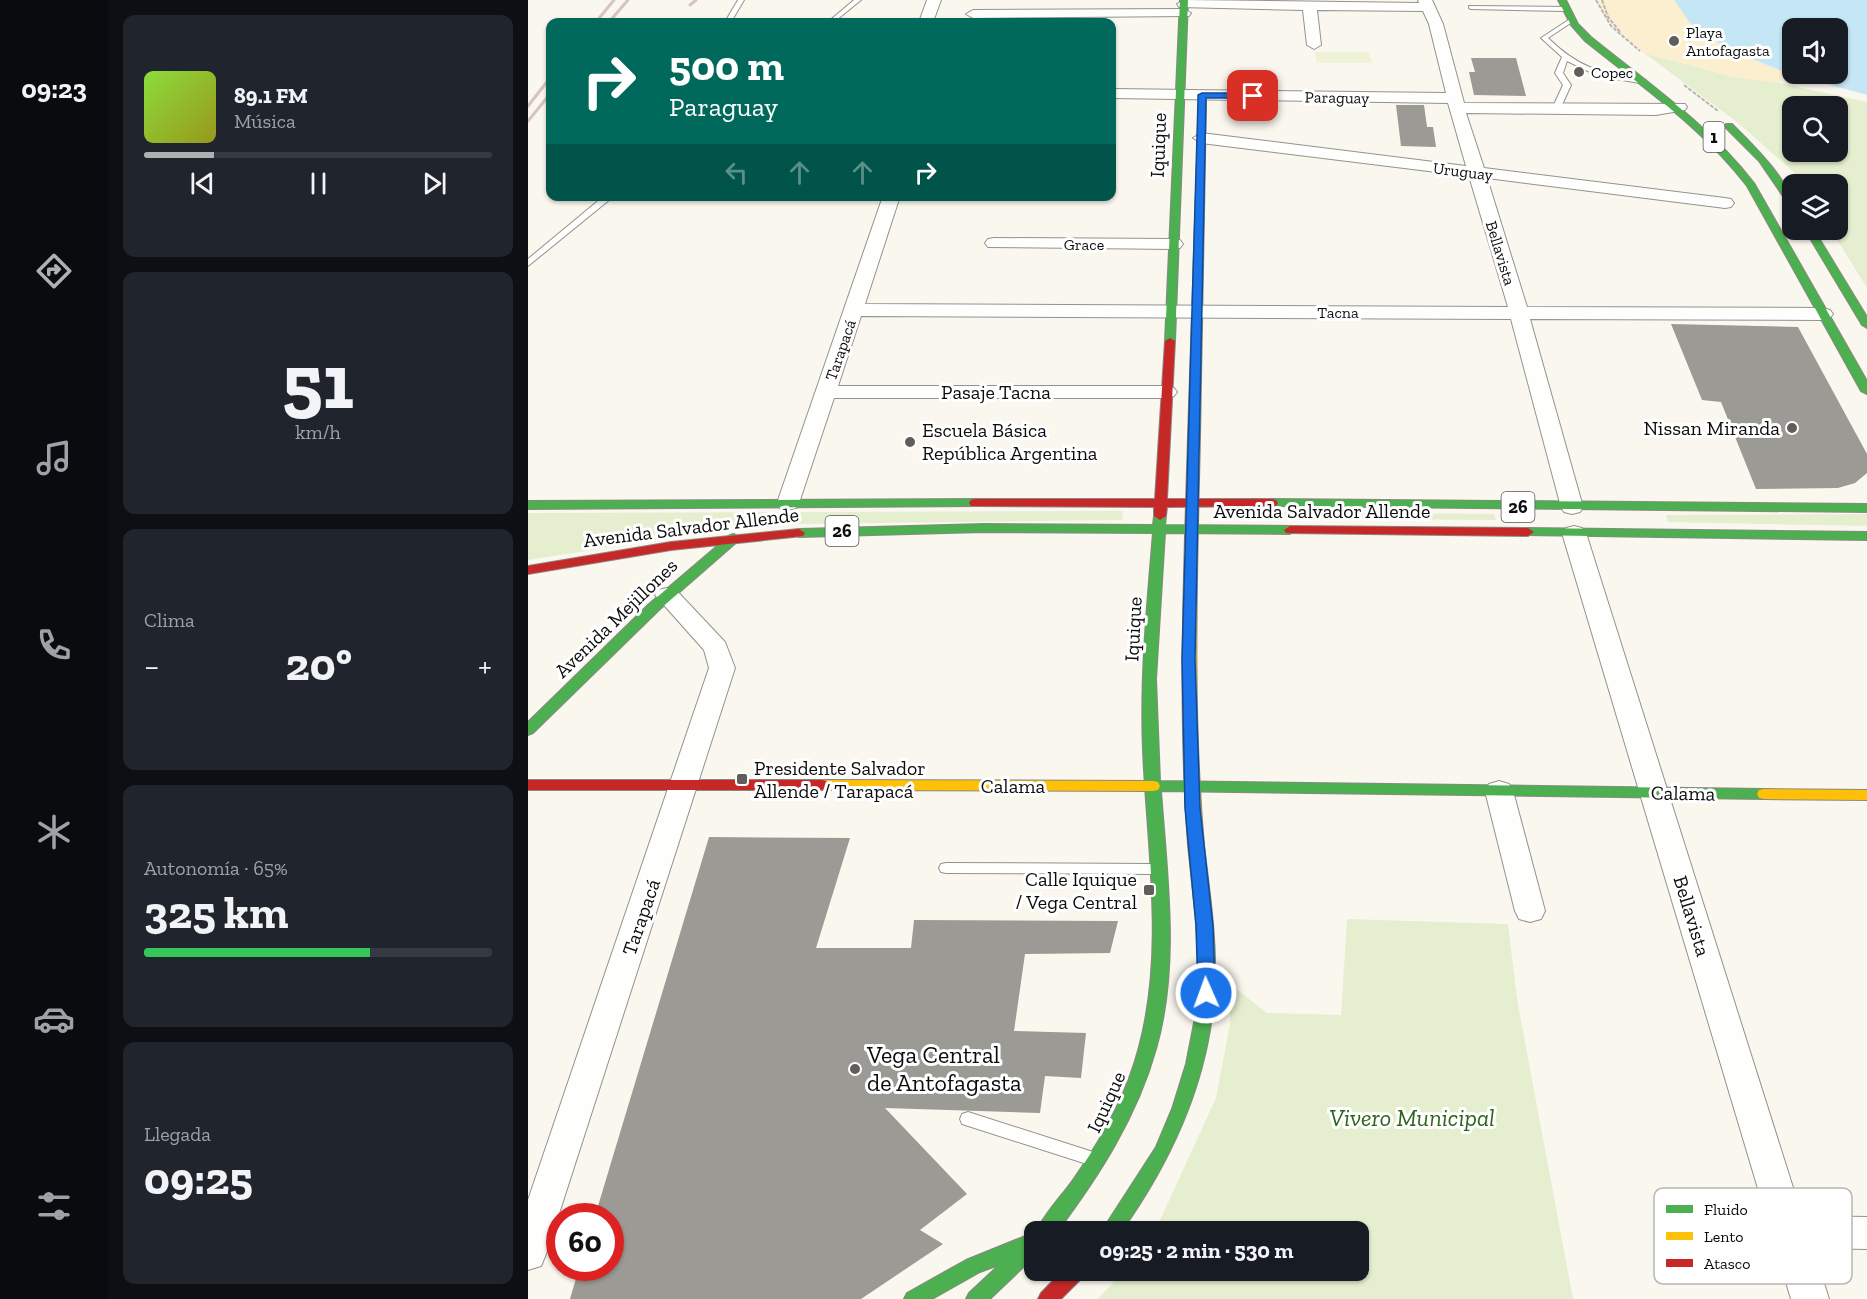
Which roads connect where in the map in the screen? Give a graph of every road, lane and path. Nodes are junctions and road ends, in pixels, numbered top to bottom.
1 (741, 0) edge
2 (858, 0) edge
3 (934, 0) edge
4 (978, 0) edge
5 (1596, 0) edge
6 (1602, 0) edge
7 (1203, 2) edge
8 (1427, 4) edge
9 (1184, 6) edge
10 (1310, 6) junction
11 (1082, 7) edge
12 (1471, 7) dead end
13 (1566, 10) edge
14 (730, 18) edge
15 (836, 18) edge
16 (927, 18) edge
17 (972, 18) edge
18 (1057, 18) edge
19 (1203, 21) dead end
20 (1314, 45) dead end
21 (1564, 58) junction
22 (1202, 78) dead end
23 (1644, 82) junction
24 (1116, 94) edge
25 (1180, 95) junction
26 (1202, 95) junction
27 (1455, 103) junction
28 (1679, 107) junction
29 (1556, 109) junction
30 (1718, 117) dead end
31 (1201, 138) junction
32 (1476, 173) junction
33 (1782, 188) edge
34 (604, 201) edge
35 (890, 201) edge
36 (1725, 203) dead end
37 (1815, 240) edge
38 (994, 243) dead end
39 (1174, 244) junction
40 (528, 263) edge
41 (854, 310) junction
42 (1171, 311) junction
43 (1196, 311) junction
44 (1519, 313) junction
45 (1822, 314) junction
46 (1867, 325) edge
47 (1867, 391) edge
48 (825, 392) junction
49 (1167, 392) junction
50 (1867, 498) edge
51 (788, 502) junction
52 (1160, 502) junction
53 (1193, 503) junction
54 (528, 505) edge
55 (1843, 508) junction
56 (1867, 508) edge
57 (1573, 520) junction
58 (1158, 529) junction
59 (1193, 529) junction
60 (1820, 535) junction
61 (1867, 536) edge
62 (734, 538) junction
63 (1867, 542) edge
64 (528, 570) edge
65 (667, 595) junction
66 (528, 730) edge
67 (528, 785) edge
68 (685, 786) junction
69 (1152, 786) junction
70 (1192, 787) junction
71 (1499, 791) junction
72 (1654, 792) junction
73 (1867, 795) edge
74 (946, 868) dead end
75 (1157, 869) junction
76 (1530, 911) dead end
77 (968, 1119) dead end
78 (1098, 1161) junction
79 (1778, 1188) edge
80 (1053, 1221) edge
81 (1118, 1221) edge
82 (1852, 1233) edge
83 (1867, 1233) edge
84 (1024, 1245) edge
85 (1024, 1253) edge
86 (528, 1254) edge
87 (1066, 1281) edge
88 (1806, 1284) edge
89 (914, 1299) edge
90 (976, 1299) edge
91 (1048, 1299) edge
92 (1810, 1299) edge

1 - 14 lane
2 - 15 lane
3 - 16 street
4 - 17 street
5 - 6 path
7 - 9 street
7 - 10 street
7 - 19 main road
8 - 10 street
8 - 27 street, Bellavista
9 - 11 street
9 - 25 main road, Iquique
10 - 20 street
11 - 18 street
12 - 13 lane
13 - 21 lane
13 - 23 main road, 1
17 - 18 street
21 - 23 lane
21 - 29 lane
22 - 26 main road
23 - 28 main road, 1
24 - 25 street, Paraguay
25 - 26 street, Paraguay
25 - 39 main road, Iquique
26 - 27 street, Paraguay
26 - 31 main road
27 - 29 street, Paraguay
27 - 32 street, Bellavista
28 - 29 street, Paraguay
28 - 45 main road, 1
30 - 33 main road, 1
31 - 32 street, Uruguay
31 - 43 main road
32 - 36 street, Uruguay
32 - 44 street, Bellavista
34 - 40 lane
35 - 41 street, Tarapacá
37 - 46 main road
38 - 39 street, Grace
39 - 42 main road, Iquique
41 - 42 street, Tacna
41 - 48 street, Tarapacá
42 - 43 street, Tacna
42 - 49 main road, Iquique
43 - 44 street, Tacna
43 - 53 main road
44 - 45 street, Tacna
44 - 57 street, Bellavista
45 - 47 main road, 1
48 - 49 street, Pasaje Tacna
48 - 51 street, Tarapacá
49 - 52 main road, Iquique
50 - 55 main road
51 - 52 main road, Avenida Salvador Allende / 26
51 - 54 main road, Avenida Salvador Allende / 26
52 - 53 main road, Avenida Salvador Allende / 26
52 - 58 main road, Iquique
53 - 57 main road, Avenida Salvador Allende / 26
53 - 59 main road
55 - 56 main road, Avenida Salvador Allende / 26
55 - 57 main road, Avenida Salvador Allende / 26
57 - 59 main road, Avenida Salvador Allende / 26
57 - 60 main road, Avenida Salvador Allende / 26
57 - 72 street, Bellavista
58 - 59 main road, Avenida Salvador Allende / 26
58 - 62 main road, Avenida Salvador Allende / 26
58 - 69 main road, Iquique
59 - 70 main road
60 - 61 main road, Avenida Salvador Allende / 26
60 - 63 main road
62 - 64 main road, Avenida Salvador Allende / 26
62 - 65 main road, Avenida Mejillones
65 - 66 main road, Avenida Mejillones
65 - 68 street, Tarapacá
67 - 68 main road, Calama
68 - 69 main road, Calama
68 - 86 street, Tarapacá
69 - 70 main road, Calama
69 - 75 main road, Iquique
70 - 71 main road, Calama
70 - 81 main road
71 - 72 main road, Calama
71 - 76 street
72 - 73 main road, Calama
72 - 79 street, Bellavista
74 - 75 lane
75 - 78 main road, Iquique
77 - 78 lane
78 - 80 main road, Iquique
82 - 83 street
84 - 89 main road
85 - 90 main road
87 - 91 main road
88 - 92 street, Bellavista

